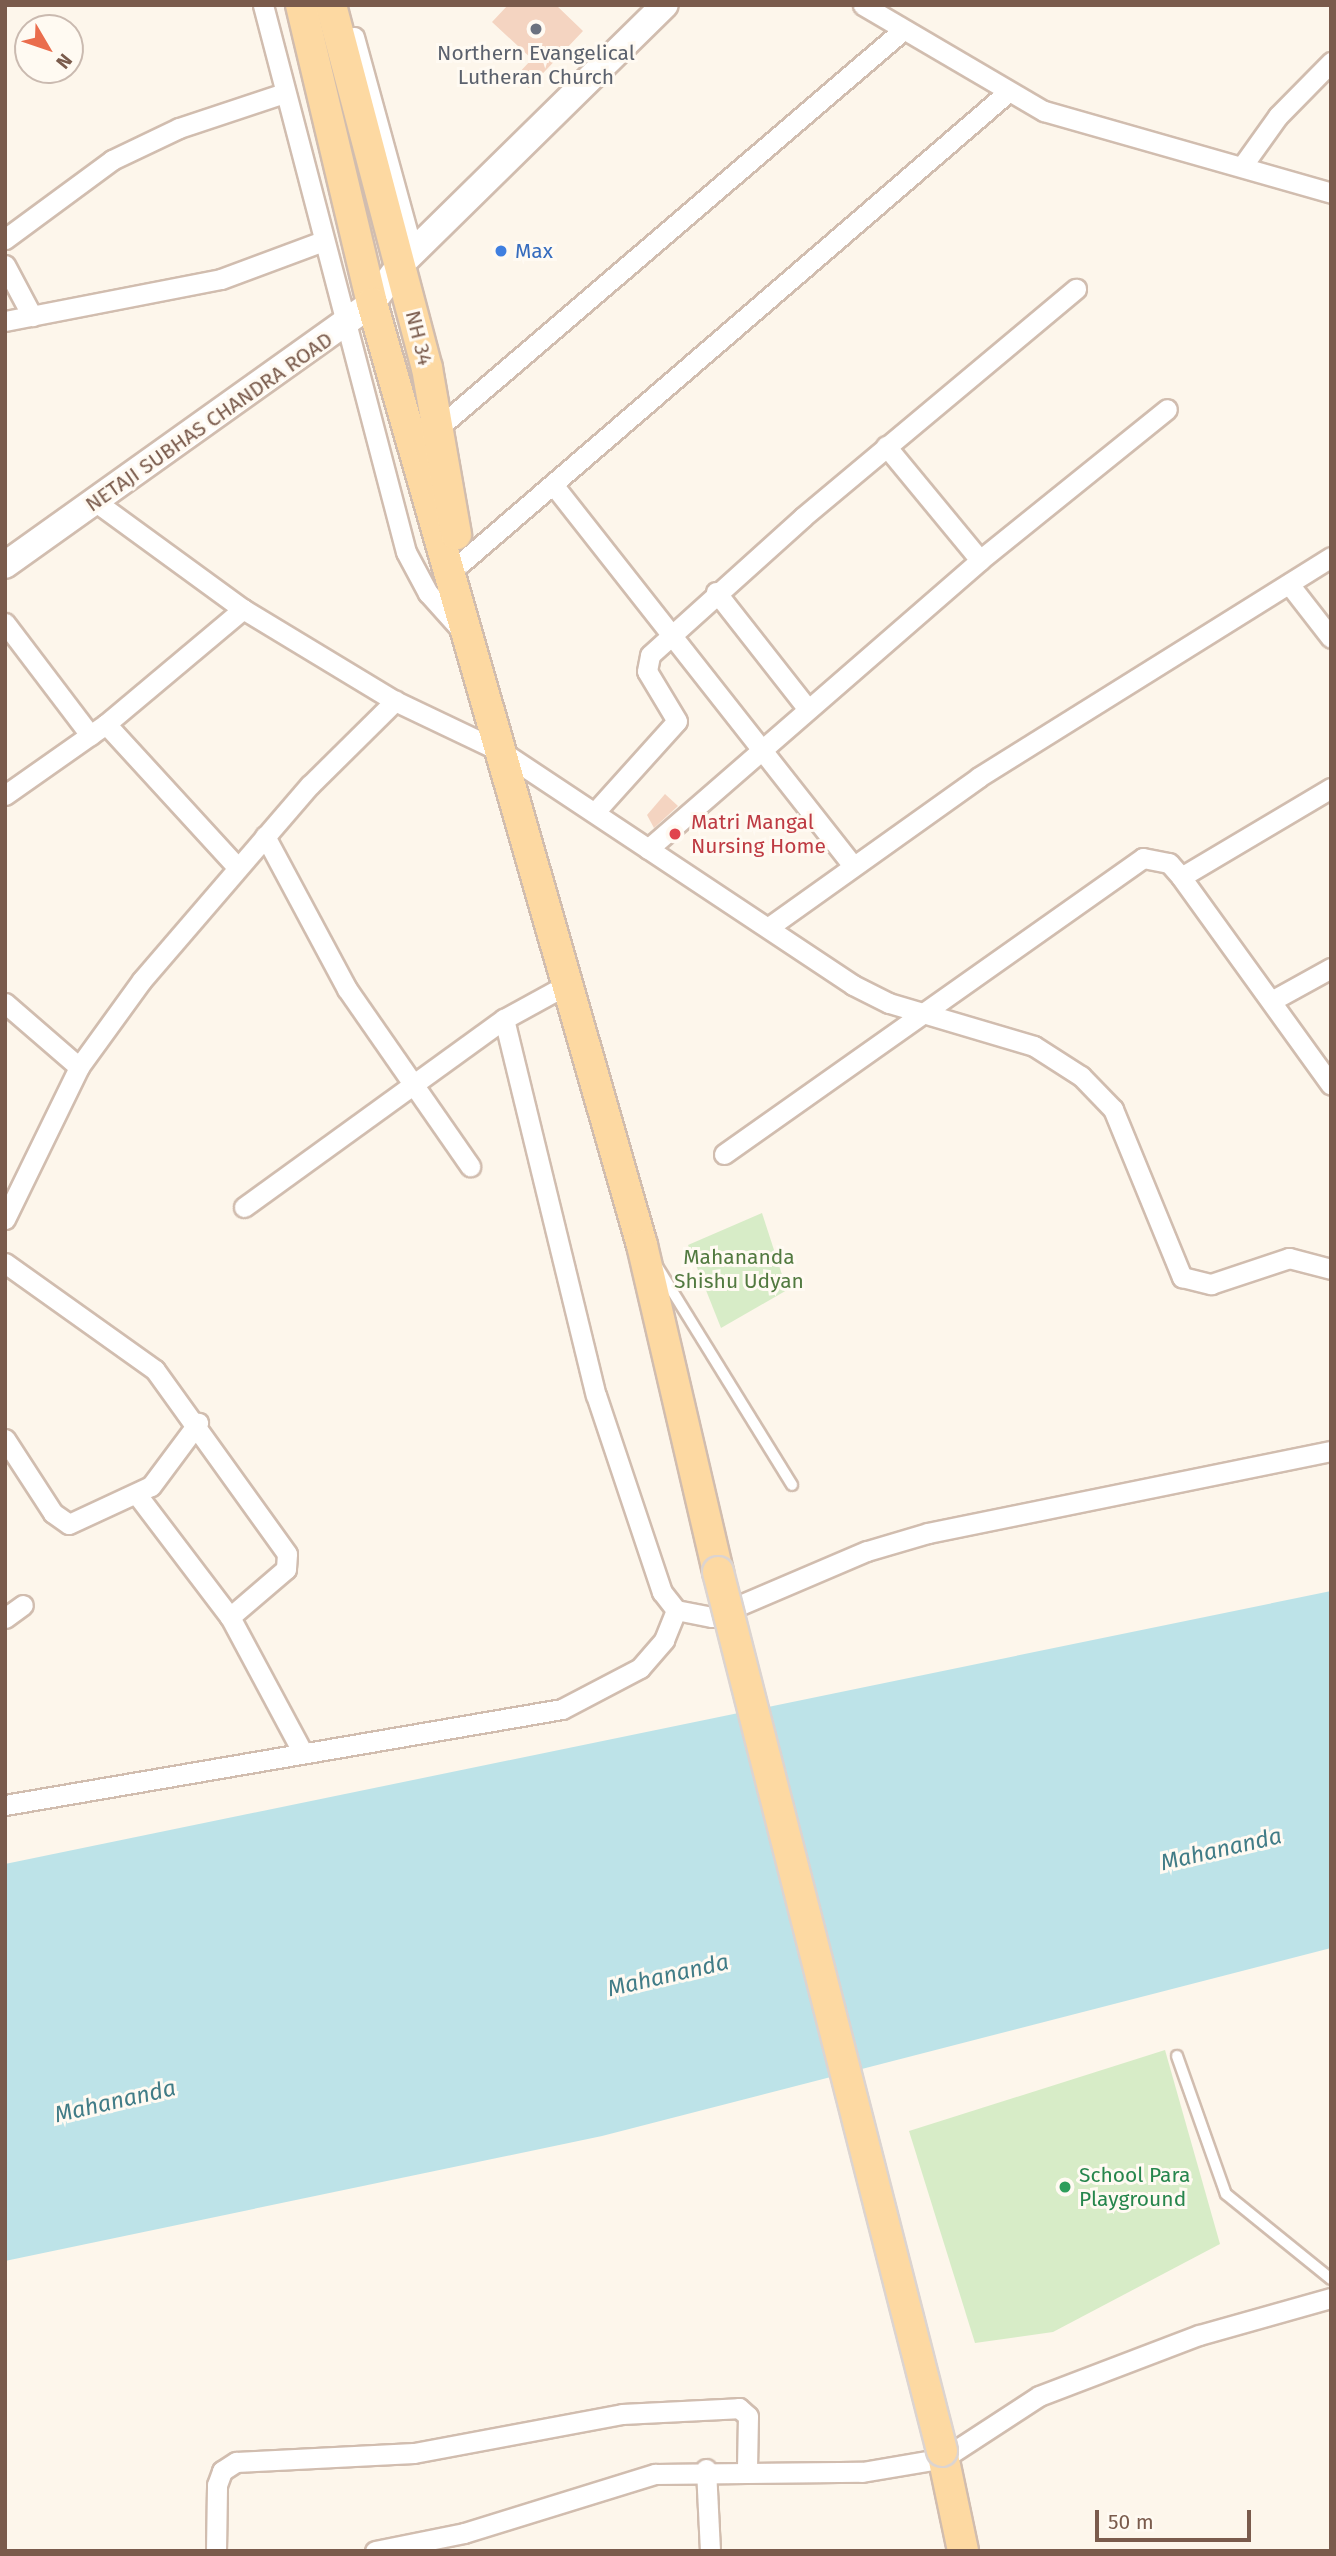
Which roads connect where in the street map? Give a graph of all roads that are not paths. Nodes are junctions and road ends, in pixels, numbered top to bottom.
1 (263, 5) edge
2 (301, 5) edge
3 (331, 5) edge
4 (346, 5) edge
5 (665, 5) edge
6 (863, 5) edge
7 (904, 30) junction
8 (1331, 62) edge
9 (1007, 92) junction
10 (284, 93) junction
11 (1243, 165) junction
12 (1331, 193) edge
13 (5, 239) edge
14 (323, 241) junction
15 (407, 259) junction
16 (5, 265) edge
17 (1076, 289) dead end
18 (372, 303) junction
19 (32, 316) junction
20 (5, 321) edge
21 (343, 326) junction
22 (1167, 410) dead end
23 (438, 428) junction
24 (887, 446) junction
25 (555, 487) junction
26 (96, 502) junction
27 (1331, 557) edge
28 (980, 560) junction
29 (461, 563) junction
30 (5, 565) edge
31 (1289, 584) junction
32 (716, 592) junction
33 (243, 608) junction
34 (5, 623) edge
35 (674, 632) junction
36 (1331, 638) edge
37 (471, 640) junction
38 (482, 676) junction
39 (395, 701) junction
40 (807, 708) junction
41 (98, 730) junction
42 (764, 747) junction
43 (503, 753) junction
44 (1331, 788) edge
45 (5, 795) edge
46 (595, 812) junction
47 (265, 836) junction
48 (648, 849) junction
49 (853, 866) junction
50 (237, 868) junction
51 (1181, 877) junction
52 (769, 927) junction
53 (1331, 968) edge
54 (568, 984) junction
55 (1273, 1000) junction
56 (5, 1003) edge
57 (920, 1013) junction
58 (505, 1019) junction
59 (79, 1067) junction
60 (415, 1085) junction
61 (1331, 1085) edge
62 (724, 1154) dead end
63 (471, 1166) dead end
64 (244, 1207) dead end
65 (5, 1219) edge
66 (642, 1245) junction
67 (5, 1263) edge
68 (1331, 1269) edge
69 (198, 1423) junction
70 (5, 1439) edge
71 (1331, 1451) edge
72 (792, 1485) dead end
73 (138, 1496) junction
74 (23, 1605) dead end
75 (676, 1610) junction
76 (5, 1618) edge
77 (230, 1618) junction
78 (302, 1751) junction
79 (5, 1805) edge
80 (1177, 2056) dead end
81 (1331, 2278) edge
82 (1331, 2298) edge
83 (943, 2454) junction
84 (706, 2469) junction
85 (747, 2469) junction
86 (216, 2551) edge
87 (375, 2551) edge
88 (710, 2551) edge
89 (963, 2551) edge

1 - 10 street
2 - 18 main road
3 - 15 main road, NH 34
4 - 15 street
5 - 15 main road, NETAJI SUBHAS CHANDRA ROAD
6 - 7 street
7 - 9 street
7 - 23 street
8 - 11 street
9 - 11 street
9 - 25 street
10 - 13 street
10 - 14 street
11 - 12 street
14 - 19 street
14 - 21 street
15 - 18 main road, NETAJI SUBHAS CHANDRA ROAD
15 - 23 main road, NH 34
16 - 19 street
17 - 24 street
18 - 21 main road, NETAJI SUBHAS CHANDRA ROAD
18 - 37 main road
19 - 20 street
21 - 26 main road, NETAJI SUBHAS CHANDRA ROAD
21 - 37 street
22 - 28 street
23 - 29 main road, NH 34
24 - 28 street
24 - 32 street
25 - 29 street
25 - 35 street
26 - 30 main road, NETAJI SUBHAS CHANDRA ROAD
26 - 33 street
27 - 31 street
28 - 40 street
29 - 38 main road, NH 34
31 - 36 street
31 - 49 street
32 - 35 street
32 - 40 street
33 - 39 street
33 - 41 street
34 - 41 street
35 - 42 street
35 - 46 street
37 - 38 main road
38 - 43 main road
39 - 43 street
39 - 47 street
40 - 42 street
41 - 45 street
41 - 50 street
42 - 48 street
42 - 49 street
43 - 46 street
43 - 54 main road
44 - 51 street
46 - 48 street
47 - 50 street
47 - 60 street
48 - 52 street
49 - 52 street
50 - 59 street
51 - 55 street
51 - 57 street
52 - 57 street
53 - 55 street
54 - 58 street
54 - 66 main road
55 - 61 street
56 - 59 street
57 - 62 street
57 - 68 street
58 - 60 street
58 - 75 street
59 - 65 street
60 - 63 street
60 - 64 street
66 - 72 lane
66 - 83 main road, bridge
67 - 69 street
69 - 73 street
69 - 77 street
70 - 73 street
71 - 75 street
73 - 77 street
74 - 76 street
75 - 78 street
77 - 78 street
78 - 79 street
80 - 81 lane
82 - 83 street
83 - 85 street
83 - 89 main road
84 - 85 street
84 - 87 street
84 - 88 street
85 - 86 street

